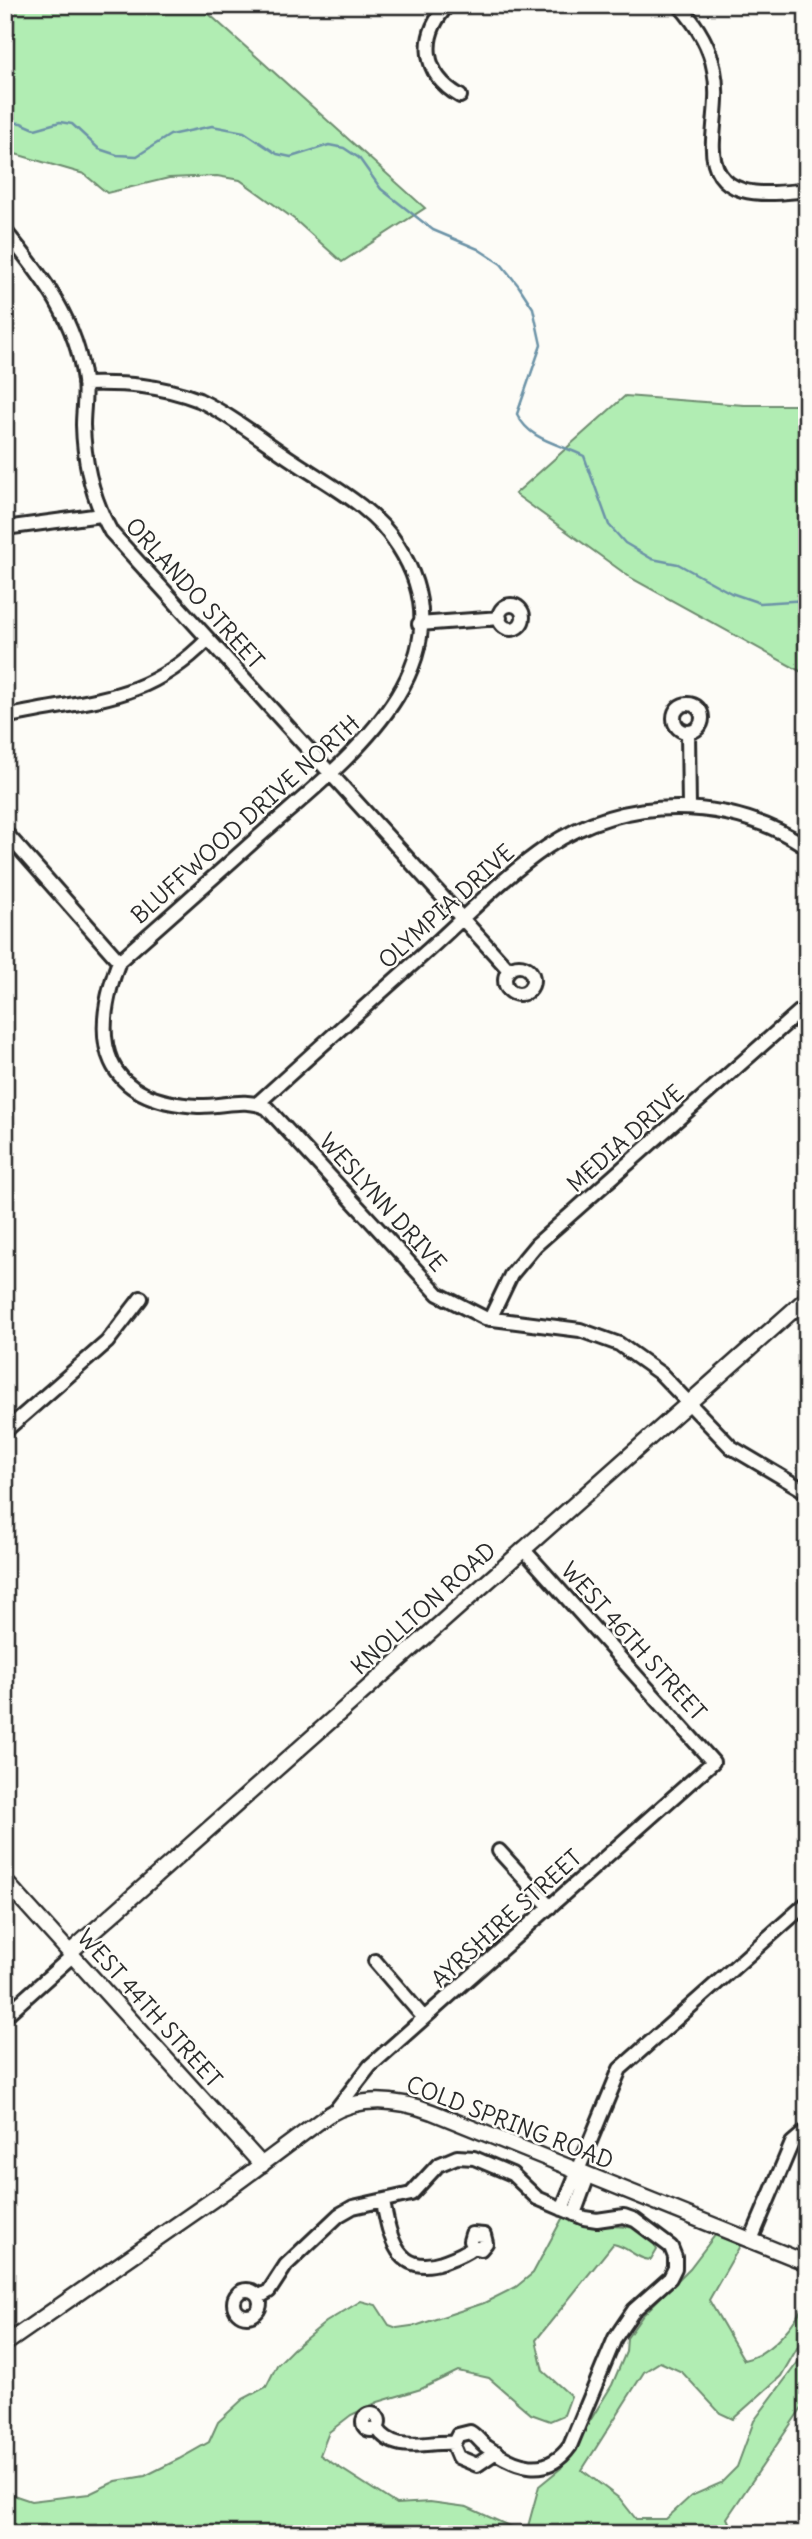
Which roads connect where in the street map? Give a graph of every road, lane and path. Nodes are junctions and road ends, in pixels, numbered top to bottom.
1 (448, 5) edge
2 (679, 5) edge
3 (460, 96) dead end
4 (807, 190) edge
5 (7, 237) edge
6 (85, 384) junction
7 (101, 515) junction
8 (5, 528) edge
9 (500, 618) dead end
10 (419, 624) junction
11 (208, 639) junction
12 (5, 717) edge
13 (688, 732) dead end
14 (330, 775) junction
15 (689, 807) junction
16 (5, 832) edge
17 (807, 847) edge
18 (465, 917) junction
19 (119, 961) junction
20 (509, 970) dead end
21 (807, 1005) edge
22 (257, 1104) junction
23 (141, 1298) dead end
24 (807, 1298) edge
25 (490, 1319) junction
26 (687, 1404) junction
27 (5, 1432) edge
28 (807, 1492) edge
29 (523, 1549) junction
30 (713, 1762) joint
31 (499, 1850) dead end
32 (5, 1881) edge
33 (807, 1903) edge
34 (550, 1907) junction
35 (71, 1954) junction
36 (375, 1961) dead end
37 (5, 2016) edge
38 (424, 2018) junction
39 (334, 2112) junction
40 (807, 2130) edge
41 (261, 2165) junction
42 (582, 2173) junction
43 (383, 2202) junction
44 (568, 2211) junction
45 (751, 2240) junction
46 (473, 2247) dead end
47 (807, 2263) edge
48 (259, 2297) dead end
49 (5, 2344) edge
50 (377, 2428) dead end
51 (453, 2443) junction
52 (496, 2452) junction

1 - 3 street
2 - 4 street
5 - 6 street, ORLANDO STREET
6 - 7 street, ORLANDO STREET
6 - 10 street, BLUFFWOOD DRIVE NORTH
7 - 8 street
7 - 11 street, ORLANDO STREET
9 - 10 street
10 - 14 street, BLUFFWOOD DRIVE NORTH
11 - 12 street
11 - 14 street, ORLANDO STREET
13 - 15 street
14 - 18 street, ORLANDO STREET
14 - 19 street, BLUFFWOOD DRIVE NORTH
15 - 17 street, OLYMPIA DRIVE
15 - 18 street, OLYMPIA DRIVE
16 - 19 street
18 - 20 street, ORLANDO STREET
18 - 22 street, OLYMPIA DRIVE
19 - 22 street
21 - 25 street, MEDIA DRIVE
22 - 25 street, WESLYNN DRIVE
23 - 27 street
24 - 26 street, KNOLLTON ROAD
25 - 26 street, WESLYNN DRIVE
26 - 28 street, WESLYNN DRIVE
26 - 29 street, KNOLLTON ROAD
29 - 30 street, WEST 46TH STREET
29 - 35 street, KNOLLTON ROAD
30 - 34 street, AYRSHIRE STREET
31 - 34 street
32 - 35 street, WEST 44TH STREET
33 - 42 street
34 - 38 street, AYRSHIRE STREET
35 - 37 street, KNOLLTON ROAD
35 - 41 street, WEST 44TH STREET
36 - 38 street
38 - 39 street, AYRSHIRE STREET
39 - 41 street, COLD SPRING ROAD
39 - 42 street, COLD SPRING ROAD
40 - 45 street
41 - 49 street, COLD SPRING ROAD
42 - 44 street
42 - 45 street, COLD SPRING ROAD
43 - 44 street
43 - 46 street
43 - 48 street
44 - 52 street
45 - 47 street, COLD SPRING ROAD
50 - 51 street
51 - 52 street
51 - 52 street

